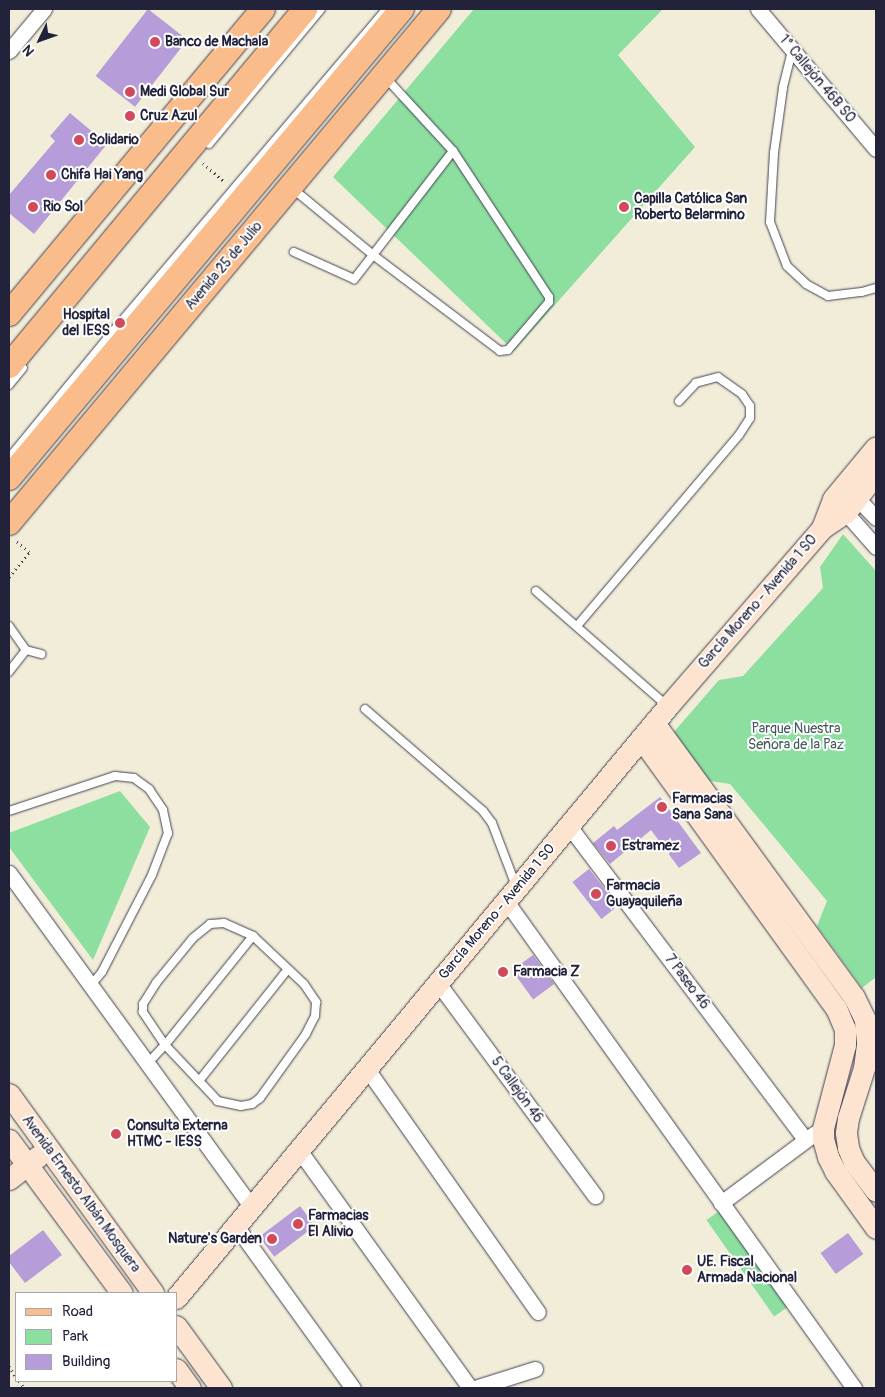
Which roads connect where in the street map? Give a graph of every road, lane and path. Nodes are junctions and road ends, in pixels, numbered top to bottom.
1 (44, 9) edge
2 (263, 9) edge
3 (305, 9) edge
4 (321, 9) edge
5 (386, 9) edge
6 (402, 9) edge
7 (439, 9) edge
8 (758, 9) edge
9 (793, 48) junction
10 (9, 51) edge
11 (383, 75) junction
12 (876, 149) edge
13 (453, 151) junction
14 (197, 158) joint
15 (290, 187) junction
16 (233, 189) junction
17 (106, 248) junction
18 (294, 252) dead end
19 (373, 255) junction
20 (876, 288) edge
21 (191, 305) junction
22 (15, 306) edge
23 (122, 340) junction
24 (18, 364) edge
25 (9, 385) edge
26 (679, 400) dead end
27 (876, 447) edge
28 (9, 458) edge
29 (876, 473) edge
30 (9, 478) edge
31 (845, 498) junction
32 (876, 518) edge
33 (12, 532) edge
34 (876, 547) edge
35 (9, 575) edge
36 (536, 591) dead end
37 (9, 626) edge
38 (577, 626) junction
39 (26, 650) junction
40 (41, 654) dead end
41 (9, 672) edge
42 (668, 706) junction
43 (365, 709) dead end
44 (648, 730) junction
45 (9, 811) edge
46 (569, 826) junction
47 (9, 873) edge
48 (512, 894) junction
49 (253, 936) junction
50 (288, 969) junction
51 (438, 983) junction
52 (92, 984) junction
53 (165, 1045) junction
54 (148, 1062) junction
55 (366, 1069) junction
56 (199, 1081) junction
57 (9, 1094) edge
58 (823, 1128) junction
59 (805, 1139) junction
60 (9, 1140) edge
61 (48, 1149) junction
62 (299, 1150) junction
63 (28, 1164) junction
64 (9, 1179) edge
65 (876, 1192) edge
66 (595, 1196) dead end
67 (721, 1203) junction
68 (252, 1207) junction
69 (236, 1226) junction
70 (876, 1228) edge
71 (121, 1292) edge
72 (152, 1292) edge
73 (178, 1296) edge
74 (538, 1312) dead end
75 (178, 1329) edge
76 (535, 1369) dead end
77 (178, 1372) edge
78 (190, 1388) edge
79 (221, 1388) edge
80 (353, 1388) edge
81 (470, 1388) edge
82 (475, 1388) edge
83 (854, 1388) edge

1 - 10 street
2 - 22 main road
3 - 17 main road
4 - 14 lane
5 - 16 lane
6 - 23 main road
7 - 11 main road, Avenida 25 de Julio
8 - 9 street, 1° Callejón 46B SO
9 - 12 street, 1° Callejón 46B SO
9 - 20 lane
11 - 13 lane
11 - 15 main road, Avenida 25 de Julio
13 - 19 lane
13 - 19 lane
14 - 16 path
15 - 19 lane
15 - 21 main road, Avenida 25 de Julio
16 - 28 lane
17 - 22 main road
17 - 24 main road
18 - 19 lane
21 - 23 main road
21 - 33 main road, Avenida 25 de Julio
23 - 30 main road
24 - 25 lane
26 - 38 lane
27 - 31 street, García Moreno - Avenida 1 SO
29 - 31 street, García Moreno - Avenida 1 SO
31 - 32 street
31 - 34 street
31 - 42 street, García Moreno - Avenida 1 SO
33 - 35 path
36 - 38 lane
37 - 39 lane
38 - 42 lane
39 - 40 lane
39 - 41 lane
42 - 44 street, García Moreno - Avenida 1 SO
43 - 48 lane
44 - 46 street, García Moreno - Avenida 1 SO
44 - 58 street
44 - 65 street
45 - 52 lane
46 - 48 street, García Moreno - Avenida 1 SO
46 - 59 street, 7 Paseo 46
47 - 52 street
48 - 51 street, García Moreno - Avenida 1 SO
48 - 67 street
49 - 50 lane
49 - 53 lane
49 - 53 lane
50 - 56 lane
50 - 56 lane
51 - 55 street, García Moreno - Avenida 1 SO
51 - 66 street, 5 Callejón 46
52 - 54 street
53 - 54 lane
53 - 56 lane
54 - 68 street
55 - 62 street, García Moreno - Avenida 1 SO
55 - 74 street
57 - 61 street, Avenida Ernesto Albán Mosquera
58 - 59 street
58 - 70 street
59 - 67 street
60 - 63 street, Avenida Ernesto Albán Mosquera
61 - 63 street
61 - 72 street, Avenida Ernesto Albán Mosquera
62 - 68 street, García Moreno - Avenida 1 SO
62 - 81 street
63 - 64 street
63 - 71 street, Avenida Ernesto Albán Mosquera
67 - 83 street
68 - 69 street, García Moreno - Avenida 1 SO
69 - 73 street, García Moreno - Avenida 1 SO
69 - 80 street
75 - 79 street
76 - 82 street
77 - 78 street

